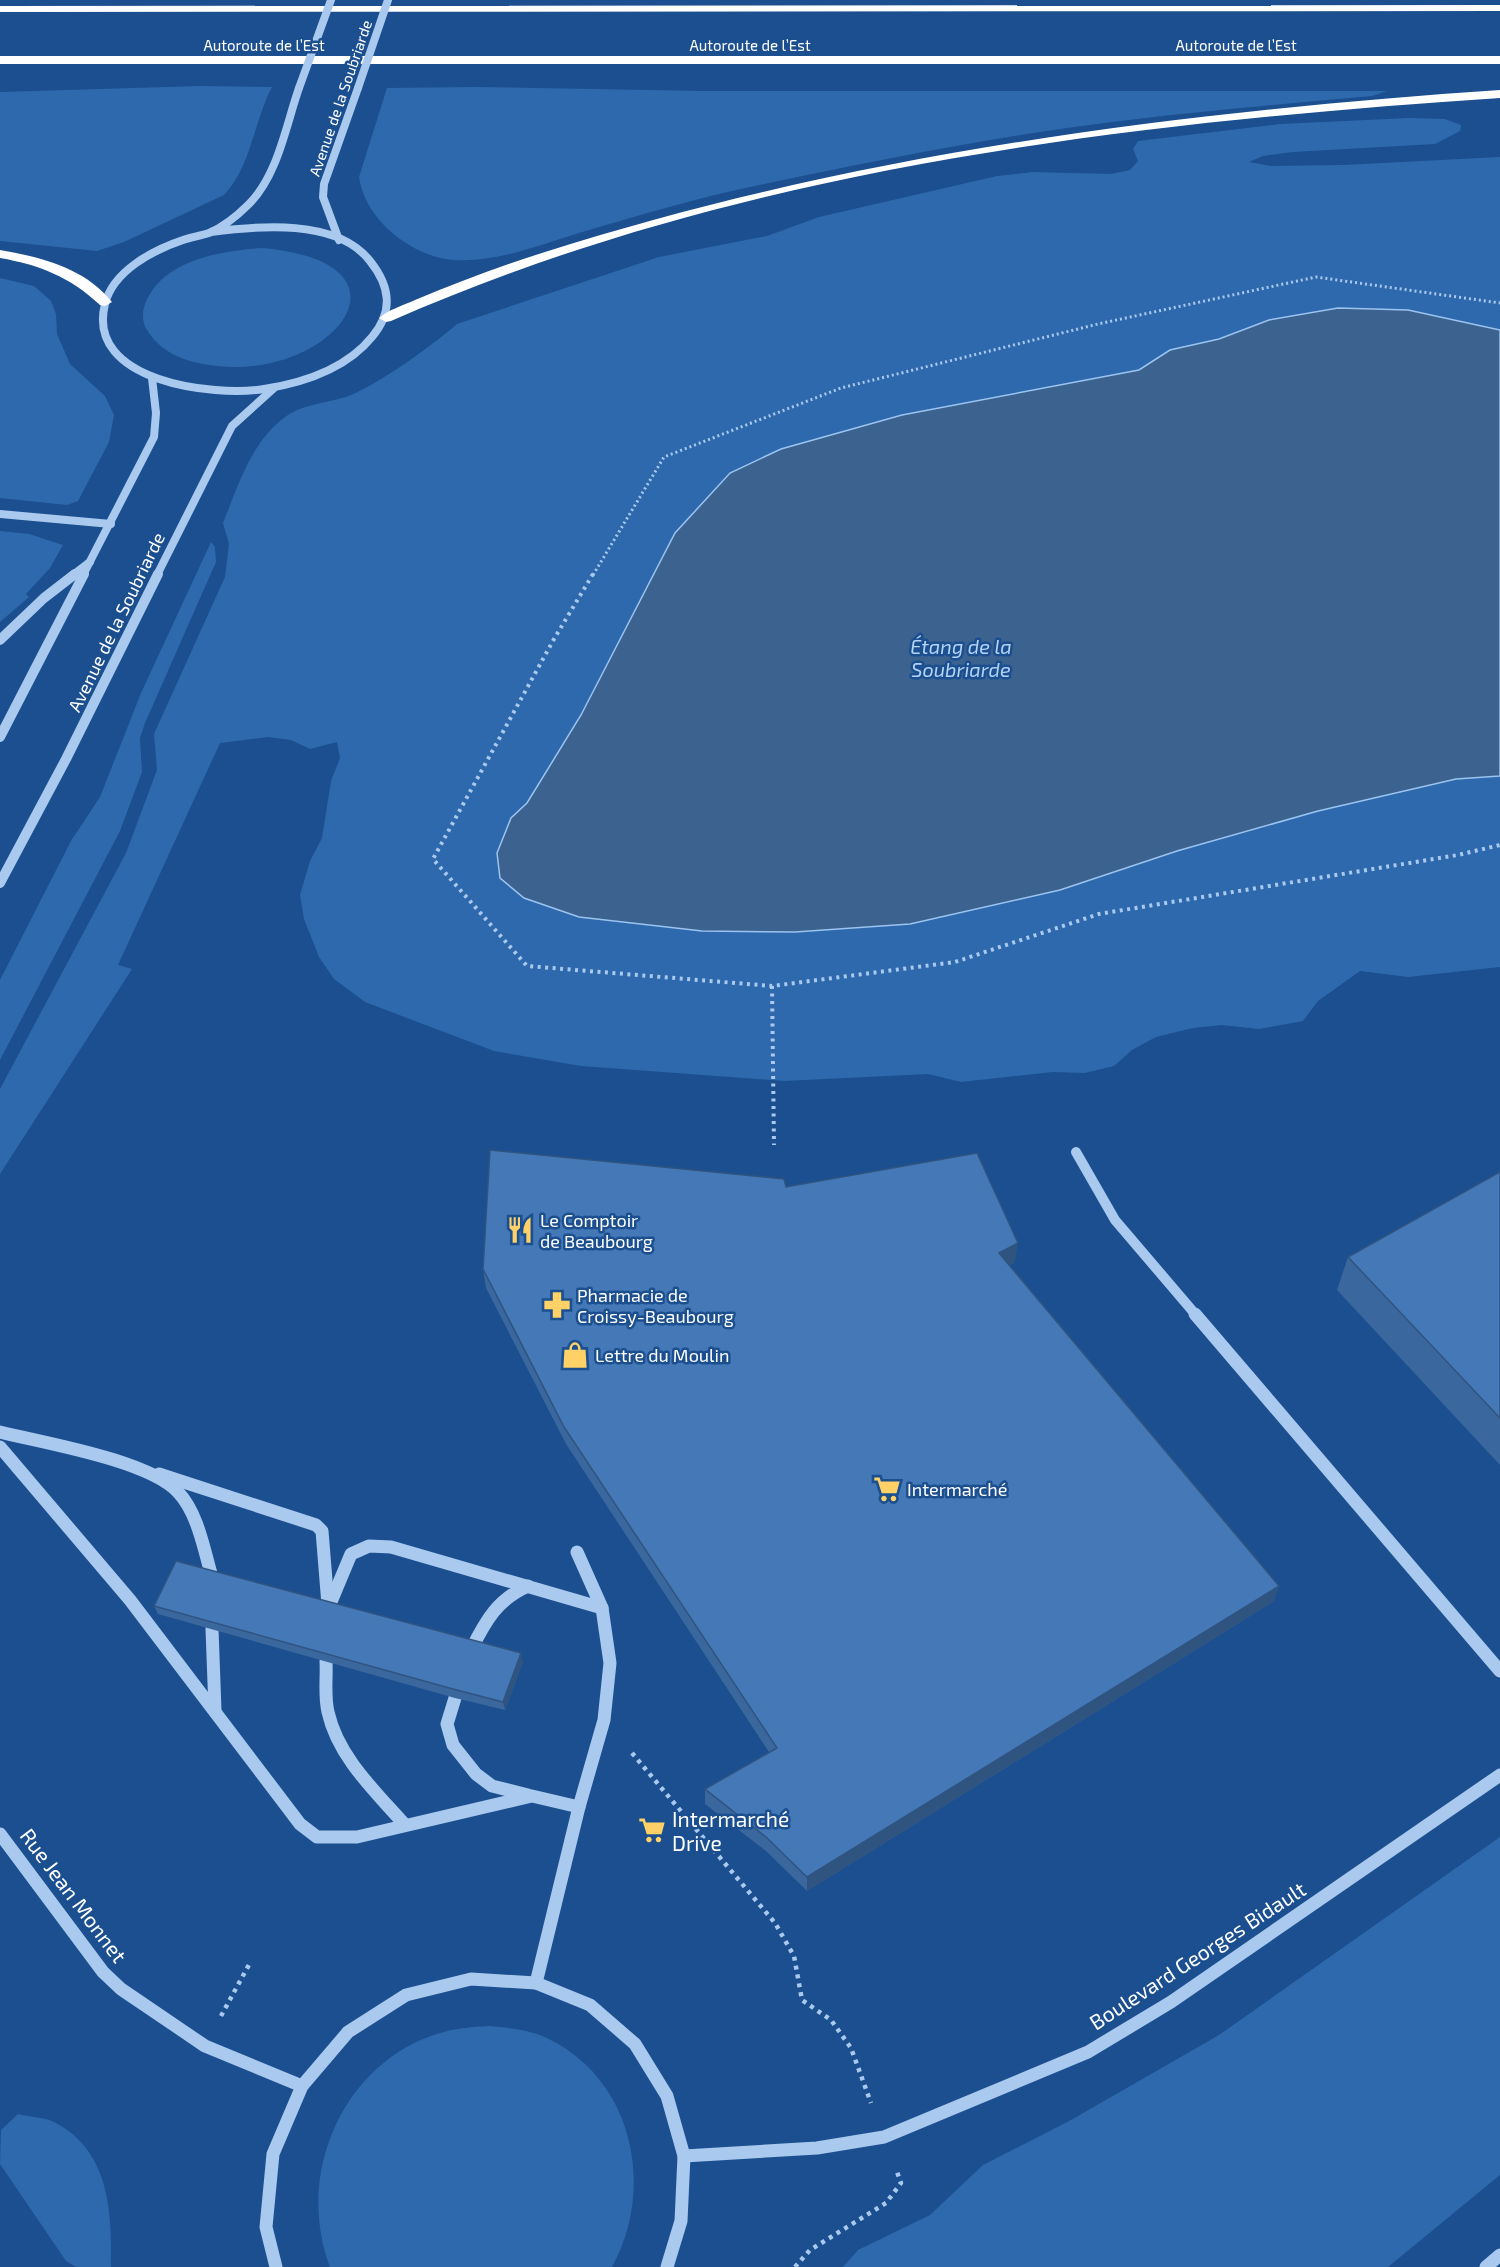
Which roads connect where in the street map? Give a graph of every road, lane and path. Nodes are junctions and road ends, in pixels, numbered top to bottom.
1 (331, 0) edge
2 (388, 0) edge
3 (1500, 8) edge
4 (0, 9) edge
5 (0, 60) edge
6 (1500, 60) edge
7 (1500, 94) edge
8 (211, 232) junction
9 (339, 240) junction
10 (0, 254) edge
11 (105, 302) junction
12 (1500, 303) edge
13 (386, 318) junction
14 (152, 378) junction
15 (275, 387) junction
16 (0, 514) edge
17 (111, 524) junction
18 (93, 560) junction
19 (0, 640) edge
20 (0, 737) edge
21 (1500, 845) edge
22 (0, 883) edge
23 (772, 986) junction
24 (774, 1145) dead end
25 (1076, 1152) dead end
26 (0, 1432) edge
27 (0, 1447) edge
28 (133, 1466) junction
29 (577, 1552) dead end
30 (212, 1577) edge
31 (528, 1586) junction
32 (602, 1608) junction
33 (212, 1629) edge
34 (472, 1648) edge
35 (326, 1661) edge
36 (1500, 1671) edge
37 (455, 1698) edge
38 (215, 1710) junction
39 (604, 1720) junction
40 (1500, 1775) edge
41 (532, 1796) junction
42 (579, 1807) junction
43 (405, 1826) junction
44 (0, 1834) edge
45 (251, 1961) dead end
46 (536, 1983) junction
47 (205, 2046) junction
48 (851, 2048) dead end
49 (302, 2086) junction
50 (684, 2156) junction
51 (1500, 2255) edge
52 (276, 2267) edge
53 (667, 2267) edge
54 (1486, 2267) edge

1 - 8 street, bridge
2 - 9 street, Avenue de la Soubriarde, bridge
3 - 4 highway
5 - 6 highway, Autoroute de l’Est
7 - 13 highway
8 - 9 street
8 - 11 street
9 - 13 street
10 - 11 highway
11 - 14 street
12 - 23 path
13 - 15 street
14 - 15 street
14 - 17 street
15 - 22 street, Avenue de la Soubriarde
16 - 17 street
17 - 18 street
18 - 19 street
18 - 20 street
21 - 23 path
23 - 24 path
25 - 36 street
26 - 28 street
27 - 38 street
28 - 30 street
28 - 31 street
29 - 32 street
31 - 32 street
31 - 34 street
32 - 39 street
33 - 38 street
35 - 43 street
37 - 41 street
38 - 43 street
39 - 42 street
39 - 48 path
40 - 50 street, Boulevard Georges Bidault
41 - 42 street
41 - 43 street
42 - 46 street
44 - 47 street, Rue Jean Monnet
45 - 47 path
46 - 49 street
46 - 50 street
47 - 49 street, Rue Jean Monnet
49 - 52 street
50 - 53 street
51 - 54 street

